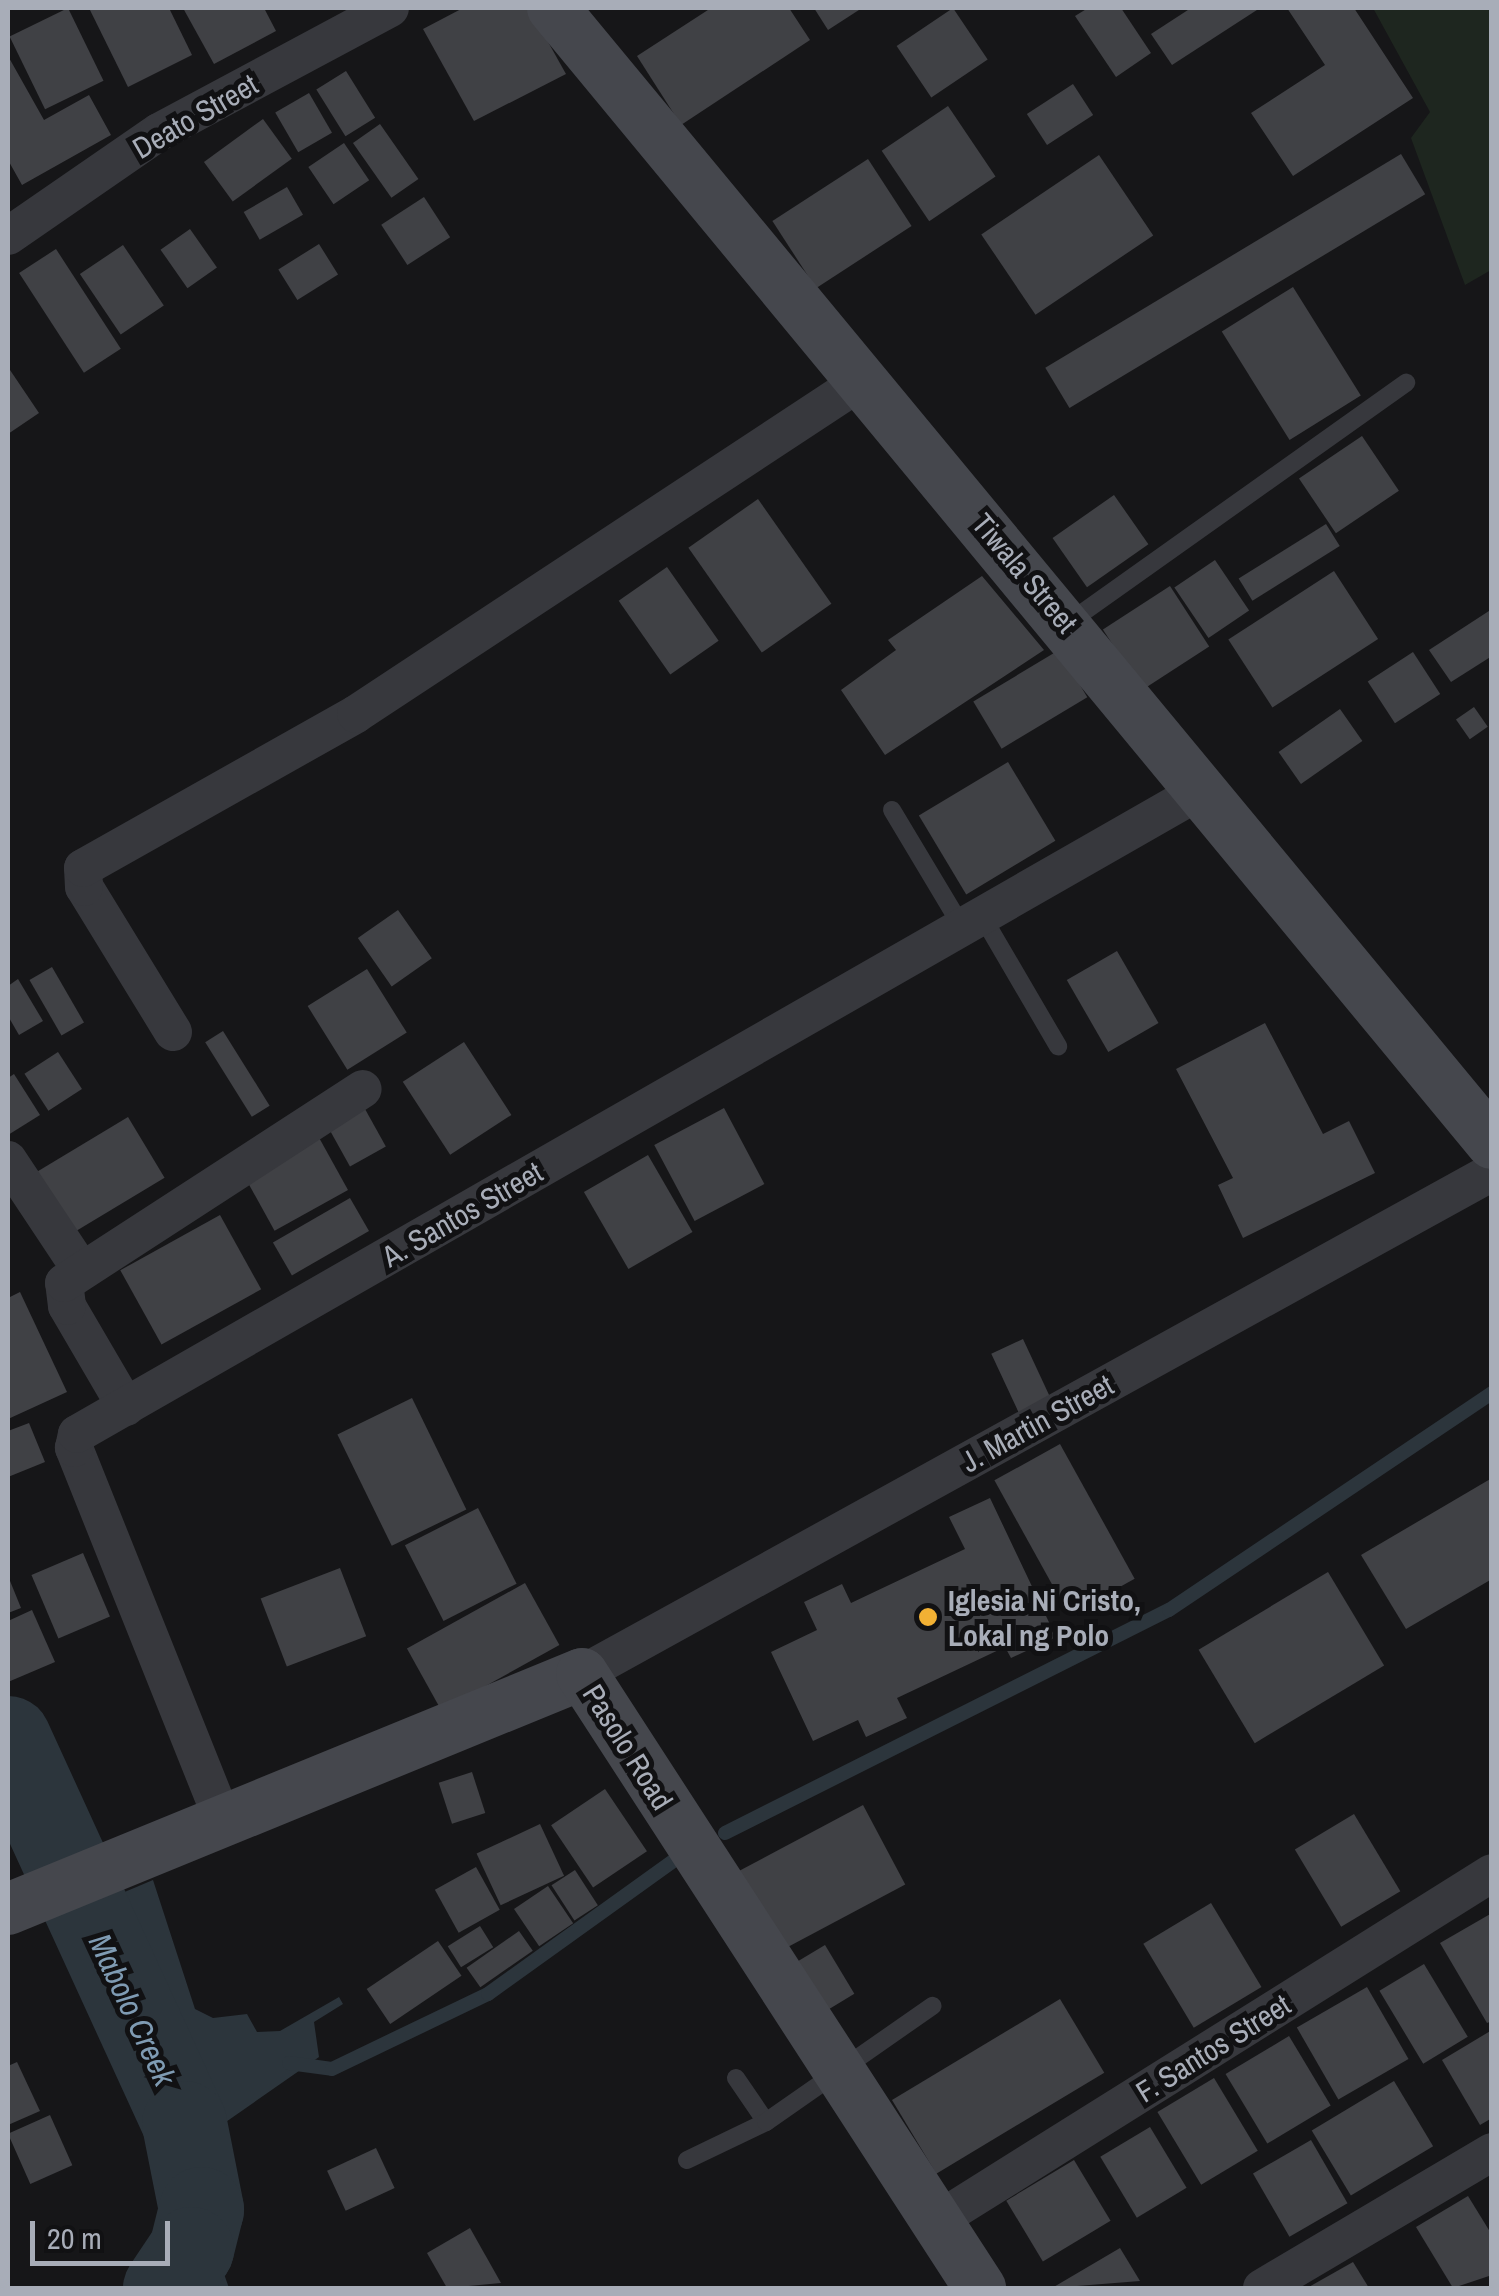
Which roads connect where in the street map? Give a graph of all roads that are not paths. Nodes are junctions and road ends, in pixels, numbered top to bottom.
1 (390, 8) edge
2 (554, 8) edge
3 (8, 236) edge
4 (863, 380) junction
5 (1406, 384) dead end
6 (1067, 624) junction
7 (1205, 788) junction
8 (892, 810) dead end
9 (972, 922) junction
10 (172, 1032) dead end
11 (1058, 1046) dead end
12 (363, 1089) dead end
13 (1477, 1116) edge
14 (8, 1160) edge
15 (1492, 1172) edge
16 (79, 1266) junction
17 (126, 1406) junction
18 (582, 1674) junction
19 (222, 1818) junction
20 (1492, 1873) edge
21 (8, 1909) edge
22 (932, 2006) dead end
23 (837, 2070) junction
24 (736, 2078) dead end
25 (766, 2122) junction
26 (1492, 2152) edge
27 (687, 2160) dead end
28 (935, 2222) junction
29 (980, 2288) edge
30 (1262, 2288) edge

1 - 3 street, Deato Street
2 - 4 street, Tiwala Street
4 - 6 street, Tiwala Street
4 - 10 street
5 - 6 lane
6 - 7 street, Tiwala Street
7 - 9 street, A. Santos Street
7 - 13 street, Tiwala Street
8 - 9 lane
9 - 11 lane
9 - 17 street, A. Santos Street
12 - 16 street
14 - 16 street
15 - 18 street, J. Martin Street
16 - 17 street
17 - 19 street, A. Santos Street
18 - 19 street, Pasolo Road
18 - 23 street, Pasolo Road
19 - 21 street, Pasolo Road
20 - 28 street, F. Santos Street
22 - 23 lane
23 - 25 lane
23 - 28 street, Pasolo Road
24 - 25 lane
25 - 27 lane
26 - 30 street
28 - 29 street, Pasolo Road

